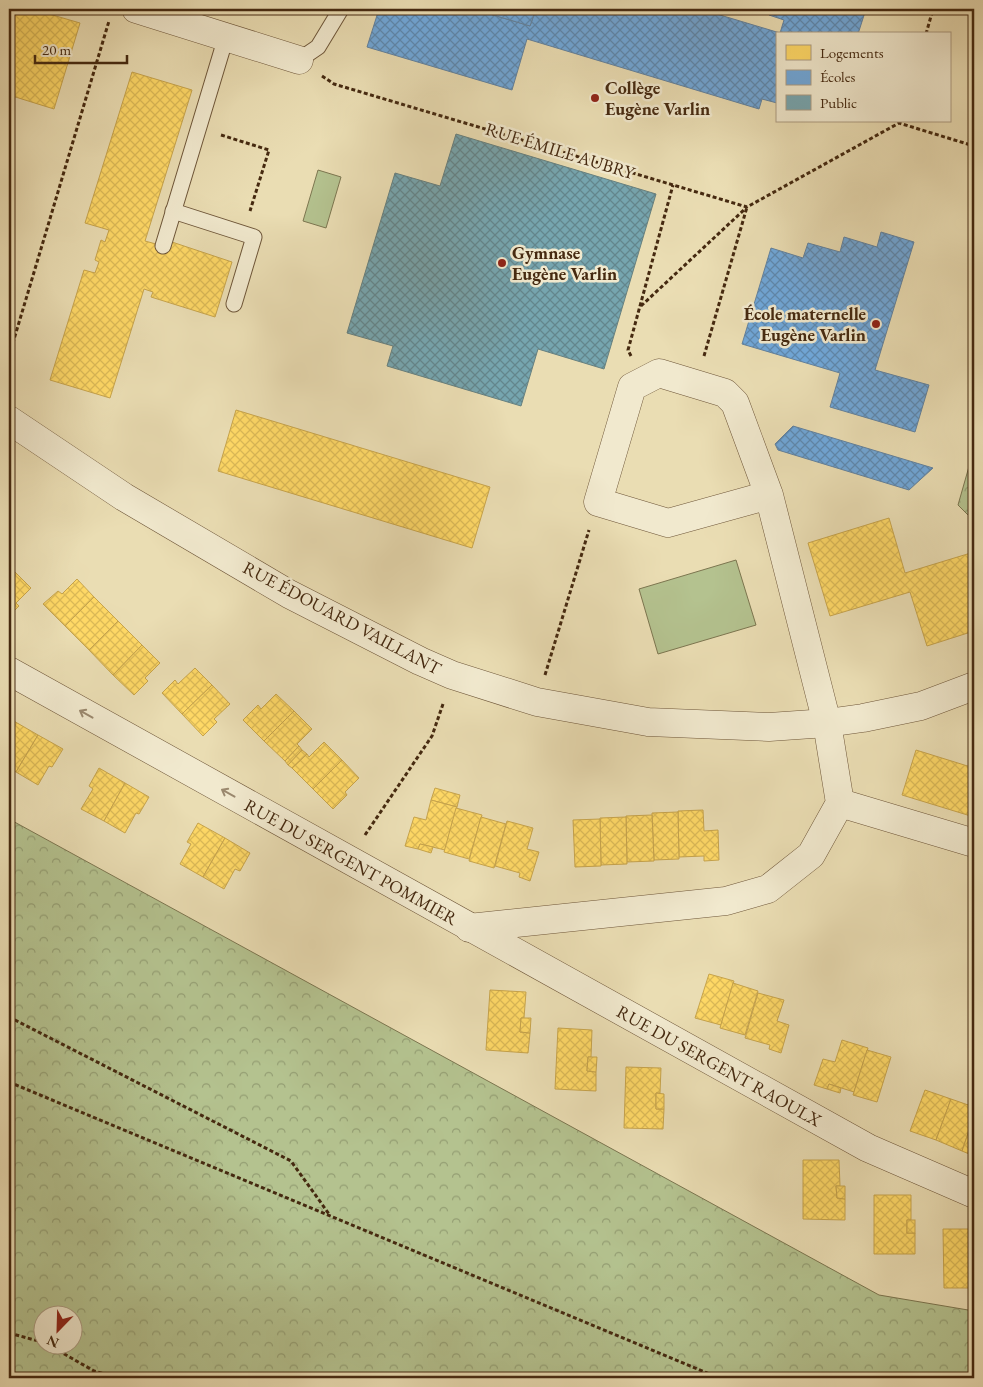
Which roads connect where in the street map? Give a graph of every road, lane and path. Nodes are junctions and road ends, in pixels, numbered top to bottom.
1 (136, 9) edge
2 (341, 9) edge
3 (933, 9) edge
4 (110, 18) dead end
5 (927, 32) edge
6 (226, 37) junction
7 (300, 60) junction
8 (899, 122) edge
9 (199, 129) junction
10 (974, 146) edge
11 (673, 185) junction
12 (747, 208) junction
13 (173, 211) junction
14 (243, 234) junction
15 (163, 246) dead end
16 (234, 304) dead end
17 (640, 306) junction
18 (9, 356) edge
19 (645, 380) junction
20 (695, 384) junction
21 (9, 420) edge
22 (770, 495) junction
23 (598, 502) junction
24 (9, 671) edge
25 (452, 675) junction
26 (974, 686) edge
27 (537, 702) junction
28 (828, 723) junction
29 (840, 803) junction
30 (974, 844) edge
31 (348, 860) junction
32 (469, 928) junction
33 (9, 1017) edge
34 (9, 1082) edge
35 (974, 1194) edge
36 (329, 1215) junction
37 (9, 1334) edge
38 (32, 1340) edge
39 (64, 1354) edge
40 (94, 1371) junction
41 (90, 1378) edge
42 (119, 1378) edge
43 (719, 1378) edge

1 - 6 street
2 - 7 lane
3 - 5 path
4 - 18 path
6 - 7 street
6 - 9 lane
7 - 11 path, RUE ÉMILE AUBRY
8 - 10 path
8 - 12 path
9 - 13 lane
9 - 14 path
11 - 12 path, RUE ÉMILE AUBRY
11 - 17 path
12 - 17 path
12 - 20 path
13 - 14 lane
13 - 15 lane
14 - 16 lane
17 - 19 path
19 - 20 street
19 - 23 street
20 - 22 street
21 - 25 street, RUE ÉDOUARD VAILLANT
22 - 23 street
22 - 28 street
23 - 27 path
31 -> 24 street, RUE DU SERGENT POMMIER
25 - 27 street, RUE ÉDOUARD VAILLANT
25 - 31 path
26 - 28 street, RUE ÉDOUARD VAILLANT
27 - 28 street, RUE ÉDOUARD VAILLANT
28 - 29 street
29 - 30 street
29 - 32 street, RUE DU SERGENT POMMIER
31 - 32 street, RUE DU SERGENT POMMIER
32 - 35 street, RUE DU SERGENT RAOULX
33 - 36 path
34 - 36 path
36 - 43 path
37 - 38 path
39 - 40 path
40 - 41 path
40 - 42 path

